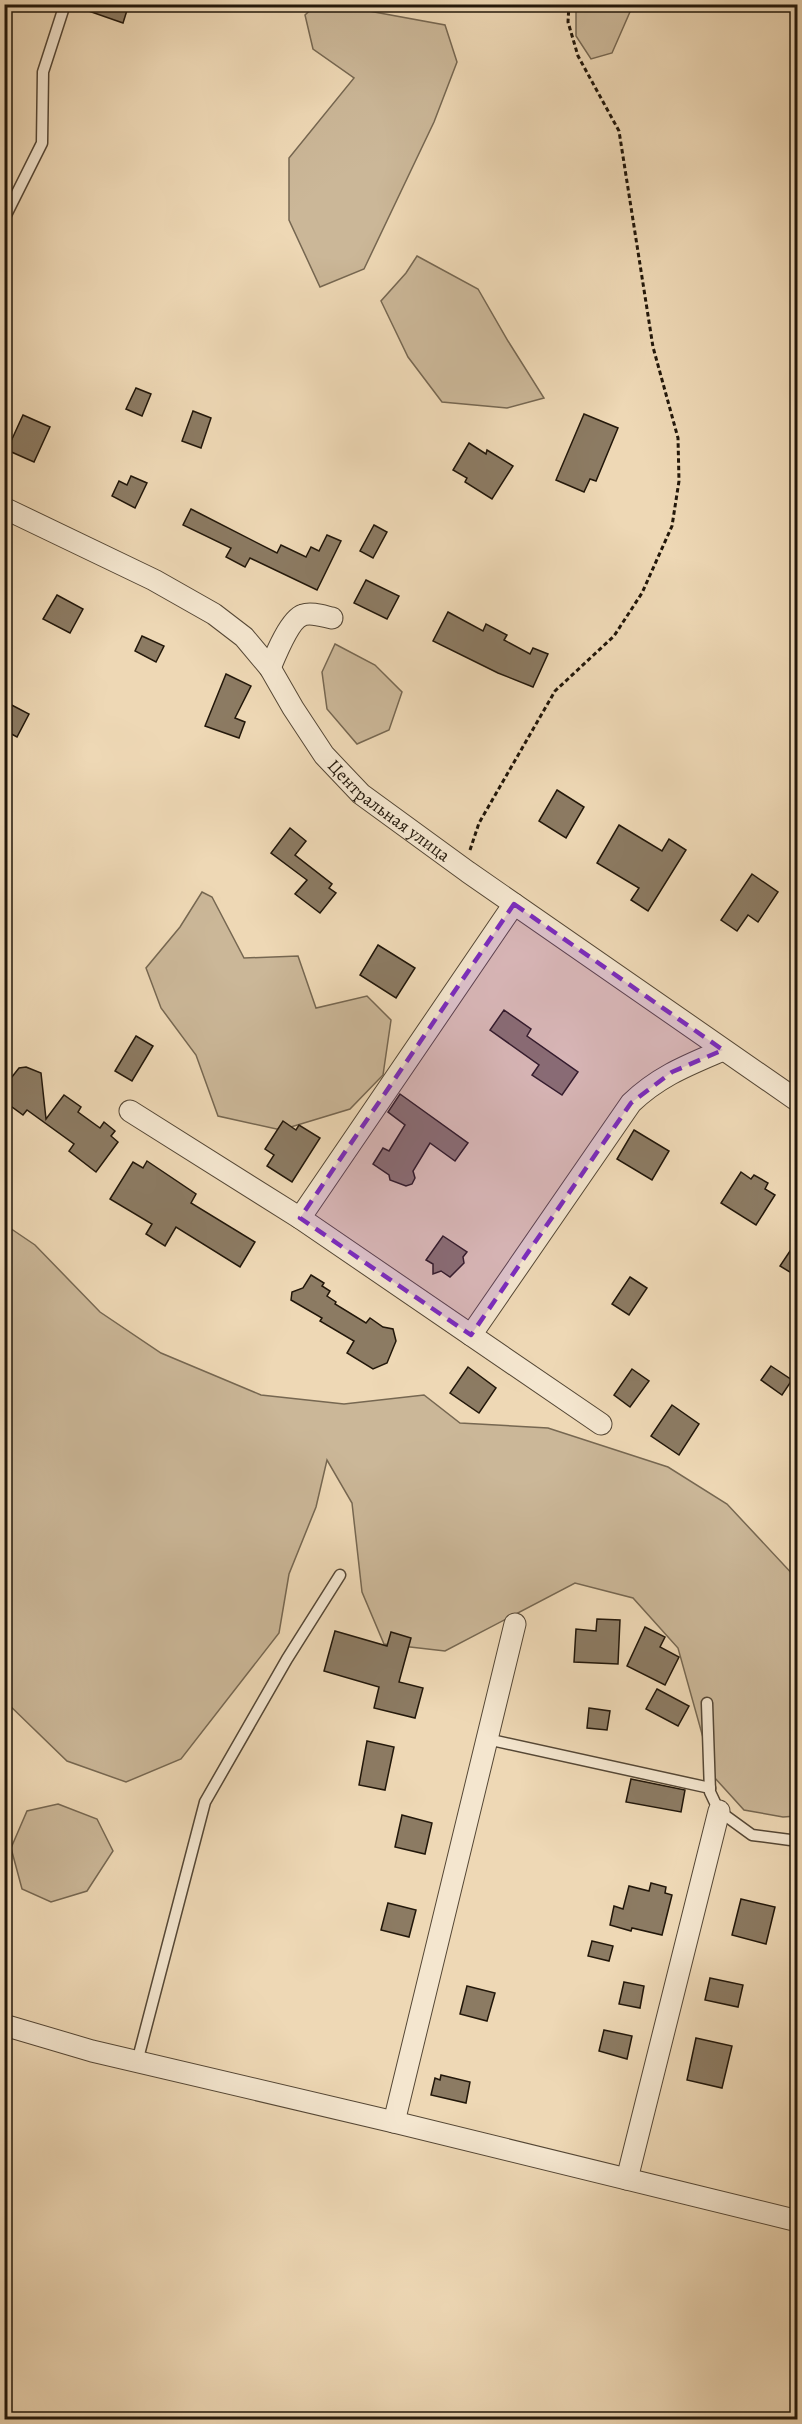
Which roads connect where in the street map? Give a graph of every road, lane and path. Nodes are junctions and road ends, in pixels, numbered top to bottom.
1 (65, 4) edge
2 (467, 4) edge
3 (569, 4) edge
4 (477, 10) dead end
5 (4, 219) edge
6 (4, 508) edge
7 (332, 618) dead end
8 (270, 668) junction
9 (468, 872) junction
10 (514, 904) junction
11 (723, 1050) junction
12 (798, 1101) edge
13 (130, 1111) dead end
14 (300, 1218) junction
15 (471, 1335) junction
16 (601, 1424) dead end
17 (340, 1575) dead end
18 (515, 1624) dead end
19 (707, 1703) dead end
20 (487, 1739) junction
21 (710, 1788) junction
22 (719, 1811) junction
23 (798, 1840) edge
24 (4, 2025) edge
25 (137, 2062) junction
26 (394, 2122) junction
27 (627, 2179) junction
28 (798, 2221) edge

1 - 5 lane
2 - 4 path
3 - 9 path
6 - 8 street, Центральная улица
7 - 8 street
8 - 9 street, Центральная улица
9 - 10 street, Центральная улица
10 - 11 street, Центральная улица
10 - 14 street
11 - 12 street, Центральная улица
11 - 15 street
13 - 14 street
14 - 15 street
15 - 16 street
17 - 25 lane
18 - 20 street
19 - 21 lane
20 - 21 lane
20 - 26 street
21 - 22 lane
22 - 23 lane
22 - 27 street
24 - 25 street
25 - 26 street
26 - 27 street
27 - 28 street

